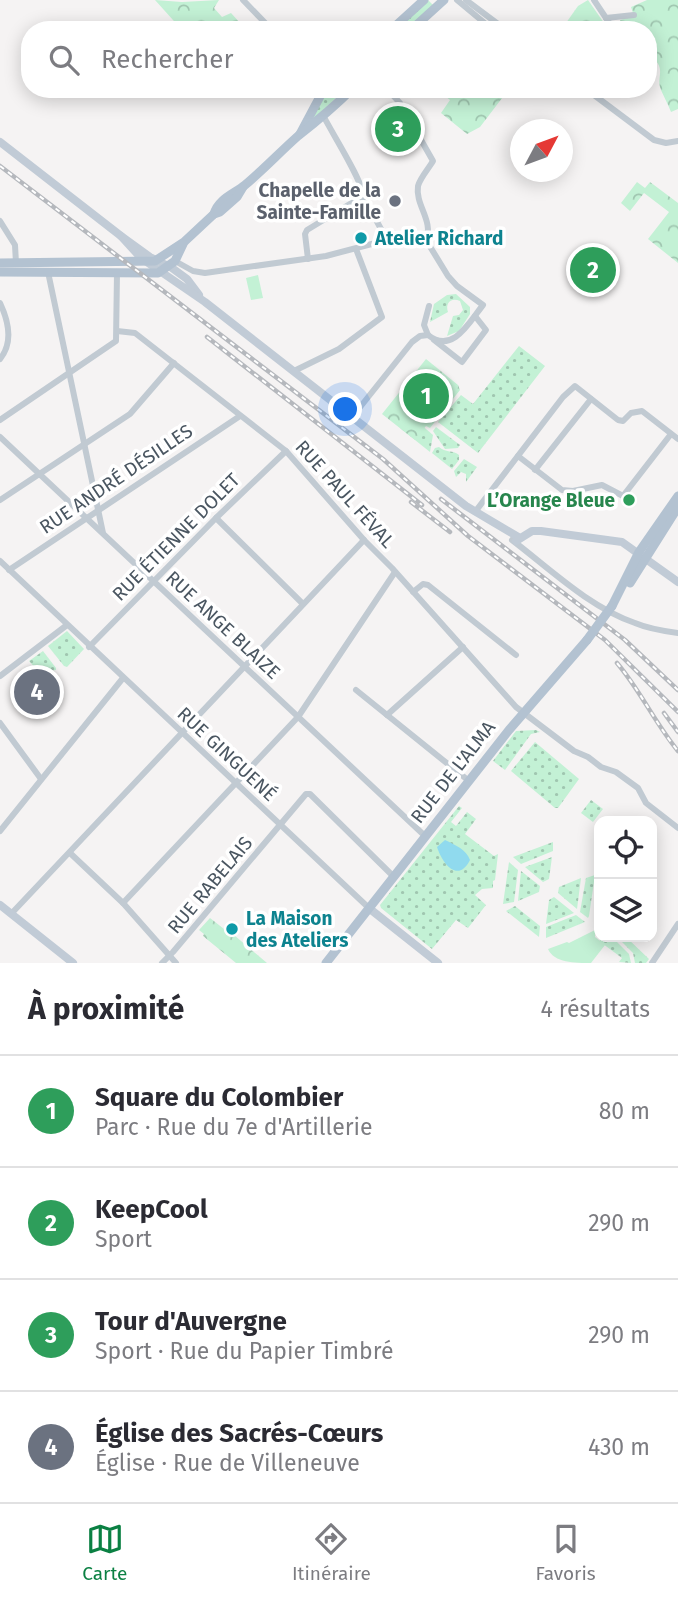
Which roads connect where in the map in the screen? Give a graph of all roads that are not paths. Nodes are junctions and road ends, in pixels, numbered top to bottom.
1 (243, 0) edge
2 (424, 0) edge
3 (444, 0) edge
4 (457, 0) edge
5 (466, 0) edge
6 (594, 0) edge
7 (634, 15) dead end
8 (606, 18) junction
9 (263, 21) edge
10 (401, 21) edge
11 (421, 21) edge
12 (483, 21) edge
13 (494, 21) edge
14 (608, 21) edge
15 (319, 98) edge
16 (343, 98) edge
17 (395, 98) edge
18 (598, 98) edge
19 (324, 117) junction
20 (299, 135) junction
21 (678, 141) edge
22 (0, 142) edge
23 (363, 196) junction
24 (0, 221) edge
25 (121, 236) junction
26 (387, 240) junction
27 (426, 240) junction
28 (184, 242) junction
29 (128, 244) junction
30 (356, 249) junction
31 (308, 259) junction
32 (125, 261) junction
33 (145, 261) junction
34 (155, 261) junction
35 (0, 263) edge
36 (16, 263) junction
37 (169, 267) junction
38 (0, 272) edge
39 (48, 272) junction
40 (117, 273) junction
41 (198, 273) junction
42 (193, 287) junction
43 (205, 302) junction
44 (0, 303) edge
45 (429, 306) dead end
46 (475, 316) junction
47 (117, 331) junction
48 (430, 337) junction
49 (4, 341) edge
50 (0, 359) edge
51 (174, 363) junction
52 (294, 370) junction
53 (70, 373) junction
54 (591, 399) junction
55 (240, 416) junction
56 (353, 416) junction
57 (0, 420) edge
58 (671, 433) junction
59 (0, 437) edge
60 (678, 439) edge
61 (85, 444) junction
62 (286, 451) junction
63 (518, 456) junction
64 (535, 470) junction
65 (39, 474) junction
66 (678, 496) edge
67 (0, 500) edge
68 (678, 507) edge
69 (99, 510) junction
70 (475, 512) junction
71 (216, 518) junction
72 (87, 519) junction
73 (675, 520) edge
74 (104, 534) junction
75 (516, 539) junction
76 (364, 540) junction
77 (642, 554) junction
78 (0, 561) edge
79 (9, 570) junction
80 (395, 572) junction
81 (153, 581) junction
82 (678, 582) edge
83 (414, 592) junction
84 (303, 604) junction
85 (67, 625) junction
86 (678, 633) edge
87 (89, 646) junction
88 (463, 647) junction
89 (516, 655) dead end
90 (245, 667) junction
91 (0, 676) edge
92 (123, 678) junction
93 (356, 690) dead end
94 (524, 712) junction
95 (387, 715) junction
96 (298, 716) junction
97 (0, 723) edge
98 (182, 734) junction
99 (41, 779) junction
100 (469, 780) junction
101 (234, 783) junction
102 (1, 826) edge
103 (281, 826) junction
104 (678, 828) edge
105 (425, 836) junction
106 (70, 853) junction
107 (394, 877) junction
108 (123, 903) junction
109 (0, 905) edge
110 (370, 909) junction
111 (11, 914) junction
112 (678, 924) edge
113 (168, 957) junction
114 (436, 962) edge
115 (73, 963) edge
116 (162, 963) edge
117 (176, 963) edge
118 (326, 963) edge
119 (652, 963) edge

1 - 9 street
2 - 10 main road
3 - 11 main road
4 - 12 street
5 - 13 street
6 - 8 street
7 - 8 street
8 - 14 street
15 - 20 main road
16 - 19 main road
17 - 27 street
18 - 21 street
19 - 20 main road
19 - 23 street
20 - 28 main road
22 - 25 main road
23 - 26 street
23 - 31 street
24 - 36 street
25 - 29 main road
25 - 34 main road
26 - 27 street
26 - 30 street
27 - 46 street
28 - 34 main road
28 - 37 main road
29 - 32 main road
29 - 33 main road
30 - 31 street
30 - 52 street
31 - 41 street
32 - 33 main road
32 - 36 main road
33 - 34 main road
33 - 37 main road
34 - 37 main road
35 - 36 main road
37 - 40 main road
37 - 41 street
37 - 42 main road
37 - 43 main road
38 - 39 main road
39 - 40 main road
39 - 53 street
40 - 47 street
41 - 42 street
42 - 43 main road
43 - 52 main road
44 - 49 street
45 - 48 street
46 - 48 street
46 - 48 street
47 - 51 street, RUE PAUL FÉVAL
47 - 53 street
48 - 56 street
49 - 50 street
51 - 55 street, RUE PAUL FÉVAL
51 - 61 street
52 - 56 main road
53 - 57 street
53 - 61 street
54 - 58 street
54 - 63 street
54 - 64 street
55 - 62 street, RUE PAUL FÉVAL
55 - 69 street, RUE ANDRÉ DÉSILLES
56 - 70 main road
58 - 60 street
58 - 64 street
59 - 65 street, RUE ANGE BLAIZE
61 - 65 street
61 - 69 street
62 - 71 street, RUE ÉTIENNE DOLET
62 - 76 street, RUE PAUL FÉVAL
63 - 64 street
63 - 70 street
65 - 67 street
65 - 72 street, RUE ANGE BLAIZE
66 - 77 main road, RUE DE L'ALMA
68 - 73 main road, RUE DE L'ALMA
69 - 72 street, RUE ANDRÉ DÉSILLES
69 - 74 street
70 - 75 main road
71 - 81 street, RUE ÉTIENNE DOLET
71 - 84 street
72 - 74 street, RUE ANGE BLAIZE
72 - 79 street, RUE ANDRÉ DÉSILLES
73 - 77 main road, RUE DE L'ALMA
74 - 81 street, RUE ANGE BLAIZE
75 - 77 main road
75 - 86 street
76 - 80 street, RUE PAUL FÉVAL
76 - 84 street
77 - 82 main road
77 - 94 main road, RUE DE L'ALMA, bridge
78 - 79 street, RUE GINGUENÉ
79 - 85 street, RUE GINGUENÉ
80 - 83 street, RUE PAUL FÉVAL
80 - 96 street
81 - 87 street, RUE ÉTIENNE DOLET
81 - 90 street, RUE ANGE BLAIZE
83 - 88 street, RUE PAUL FÉVAL
83 - 89 street
84 - 90 street
85 - 87 street, RUE GINGUENÉ
85 - 91 street
87 - 92 street, RUE GINGUENÉ
88 - 94 street, RUE PAUL FÉVAL
88 - 95 street
90 - 96 street, RUE ANGE BLAIZE
90 - 98 street
92 - 98 street, RUE GINGUENÉ
92 - 99 street
93 - 95 street
94 - 100 main road, RUE DE L'ALMA
94 - 104 street, RUE PAUL FÉVAL
95 - 100 street
96 - 101 street
96 - 105 street, RUE ANGE BLAIZE
97 - 99 street
98 - 101 street, RUE GINGUENÉ
98 - 106 street
99 - 102 street
100 - 105 main road, RUE DE L'ALMA
101 - 103 street, RUE GINGUENÉ
101 - 108 street
103 - 107 street, RUE RABELAIS
103 - 110 street, RUE GINGUENÉ
103 - 113 street, RUE RABELAIS
105 - 107 main road, RUE DE L'ALMA
106 - 108 street
106 - 111 street
107 - 110 main road, RUE DE L'ALMA
108 - 113 street
109 - 111 main road
110 - 114 main road, RUE GINGUENÉ
110 - 118 main road, RUE DE L'ALMA
111 - 115 main road
112 - 119 street
113 - 116 street, RUE RABELAIS
113 - 117 street

